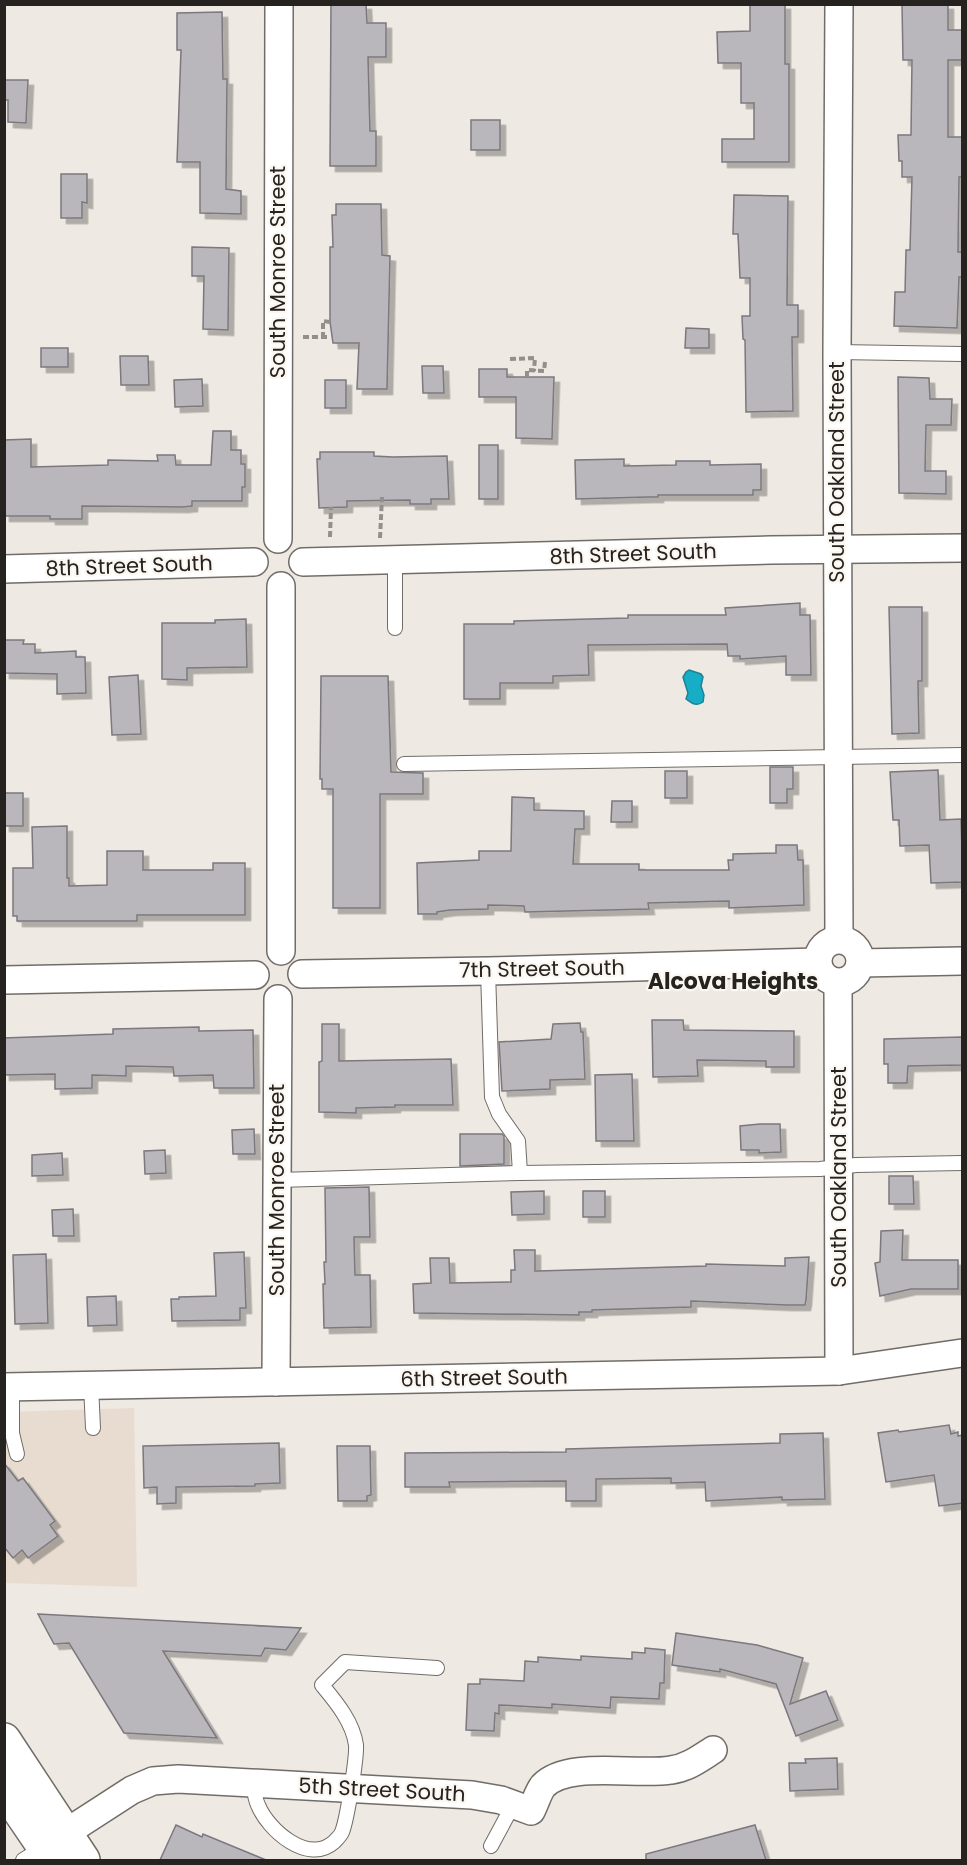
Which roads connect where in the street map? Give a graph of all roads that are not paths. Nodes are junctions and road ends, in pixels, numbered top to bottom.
1 (279, 4) edge
2 (839, 4) edge
3 (837, 352) junction
4 (963, 354) edge
5 (278, 540) junction
6 (963, 548) edge
7 (838, 550) junction
8 (387, 560) junction
9 (254, 562) junction
10 (303, 562) junction
11 (4, 569) edge
12 (281, 586) junction
13 (395, 628) dead end
14 (963, 755) edge
15 (837, 758) junction
16 (404, 764) dead end
17 (839, 939) junction
18 (281, 951) junction
19 (963, 961) edge
20 (817, 962) junction
21 (860, 963) junction
22 (488, 971) junction
23 (303, 974) junction
24 (255, 975) junction
25 (4, 980) edge
26 (838, 983) junction
27 (278, 999) junction
28 (963, 1163) edge
29 (838, 1167) junction
30 (520, 1173) junction
31 (278, 1180) junction
32 (963, 1353) edge
33 (839, 1371) junction
34 (276, 1382) junction
35 (91, 1385) junction
36 (8, 1387) edge
37 (93, 1428) dead end
38 (17, 1454) dead end
39 (437, 1668) dead end
40 (4, 1740) edge
41 (713, 1750) dead end
42 (253, 1783) junction
43 (4, 1788) edge
44 (350, 1788) junction
45 (513, 1804) junction
46 (491, 1846) dead end
47 (46, 1850) edge
48 (83, 1860) edge

1 - 5 street, South Monroe Street
2 - 3 street, South Oakland Street
3 - 4 lane
3 - 7 street, South Oakland Street
5 - 9 street
5 - 10 street
6 - 7 street, 8th Street South
7 - 8 street, 8th Street South
7 - 15 street, South Oakland Street
8 - 10 street, 8th Street South
8 - 13 lane
9 - 11 street, 8th Street South
9 - 12 street
10 - 12 street
12 - 18 street
14 - 15 lane
15 - 16 lane
15 - 17 street, South Oakland Street
17 - 20 street
17 - 21 street
18 - 23 street
18 - 24 street
19 - 21 street
20 - 22 street, 7th Street South
20 - 26 street
21 - 26 street
22 - 23 street, 7th Street South
22 - 30 lane
23 - 27 street
24 - 25 street
24 - 27 street
26 - 29 street, South Oakland Street
27 - 31 street, South Monroe Street
28 - 29 lane
29 - 30 lane
29 - 33 street, South Oakland Street
30 - 31 lane
31 - 34 street, South Monroe Street
32 - 33 street, 6th Street South
33 - 34 street, 6th Street South
34 - 35 street, 6th Street South
35 - 36 street, 6th Street South
35 - 37 lane
36 - 38 lane
39 - 44 lane
40 - 47 main road
41 - 45 street, 5th Street South
42 - 44 street, 5th Street South
42 - 44 lane
42 - 47 street, 5th Street South
43 - 47 main road
44 - 45 street, 5th Street South
45 - 46 lane
47 - 48 main road

